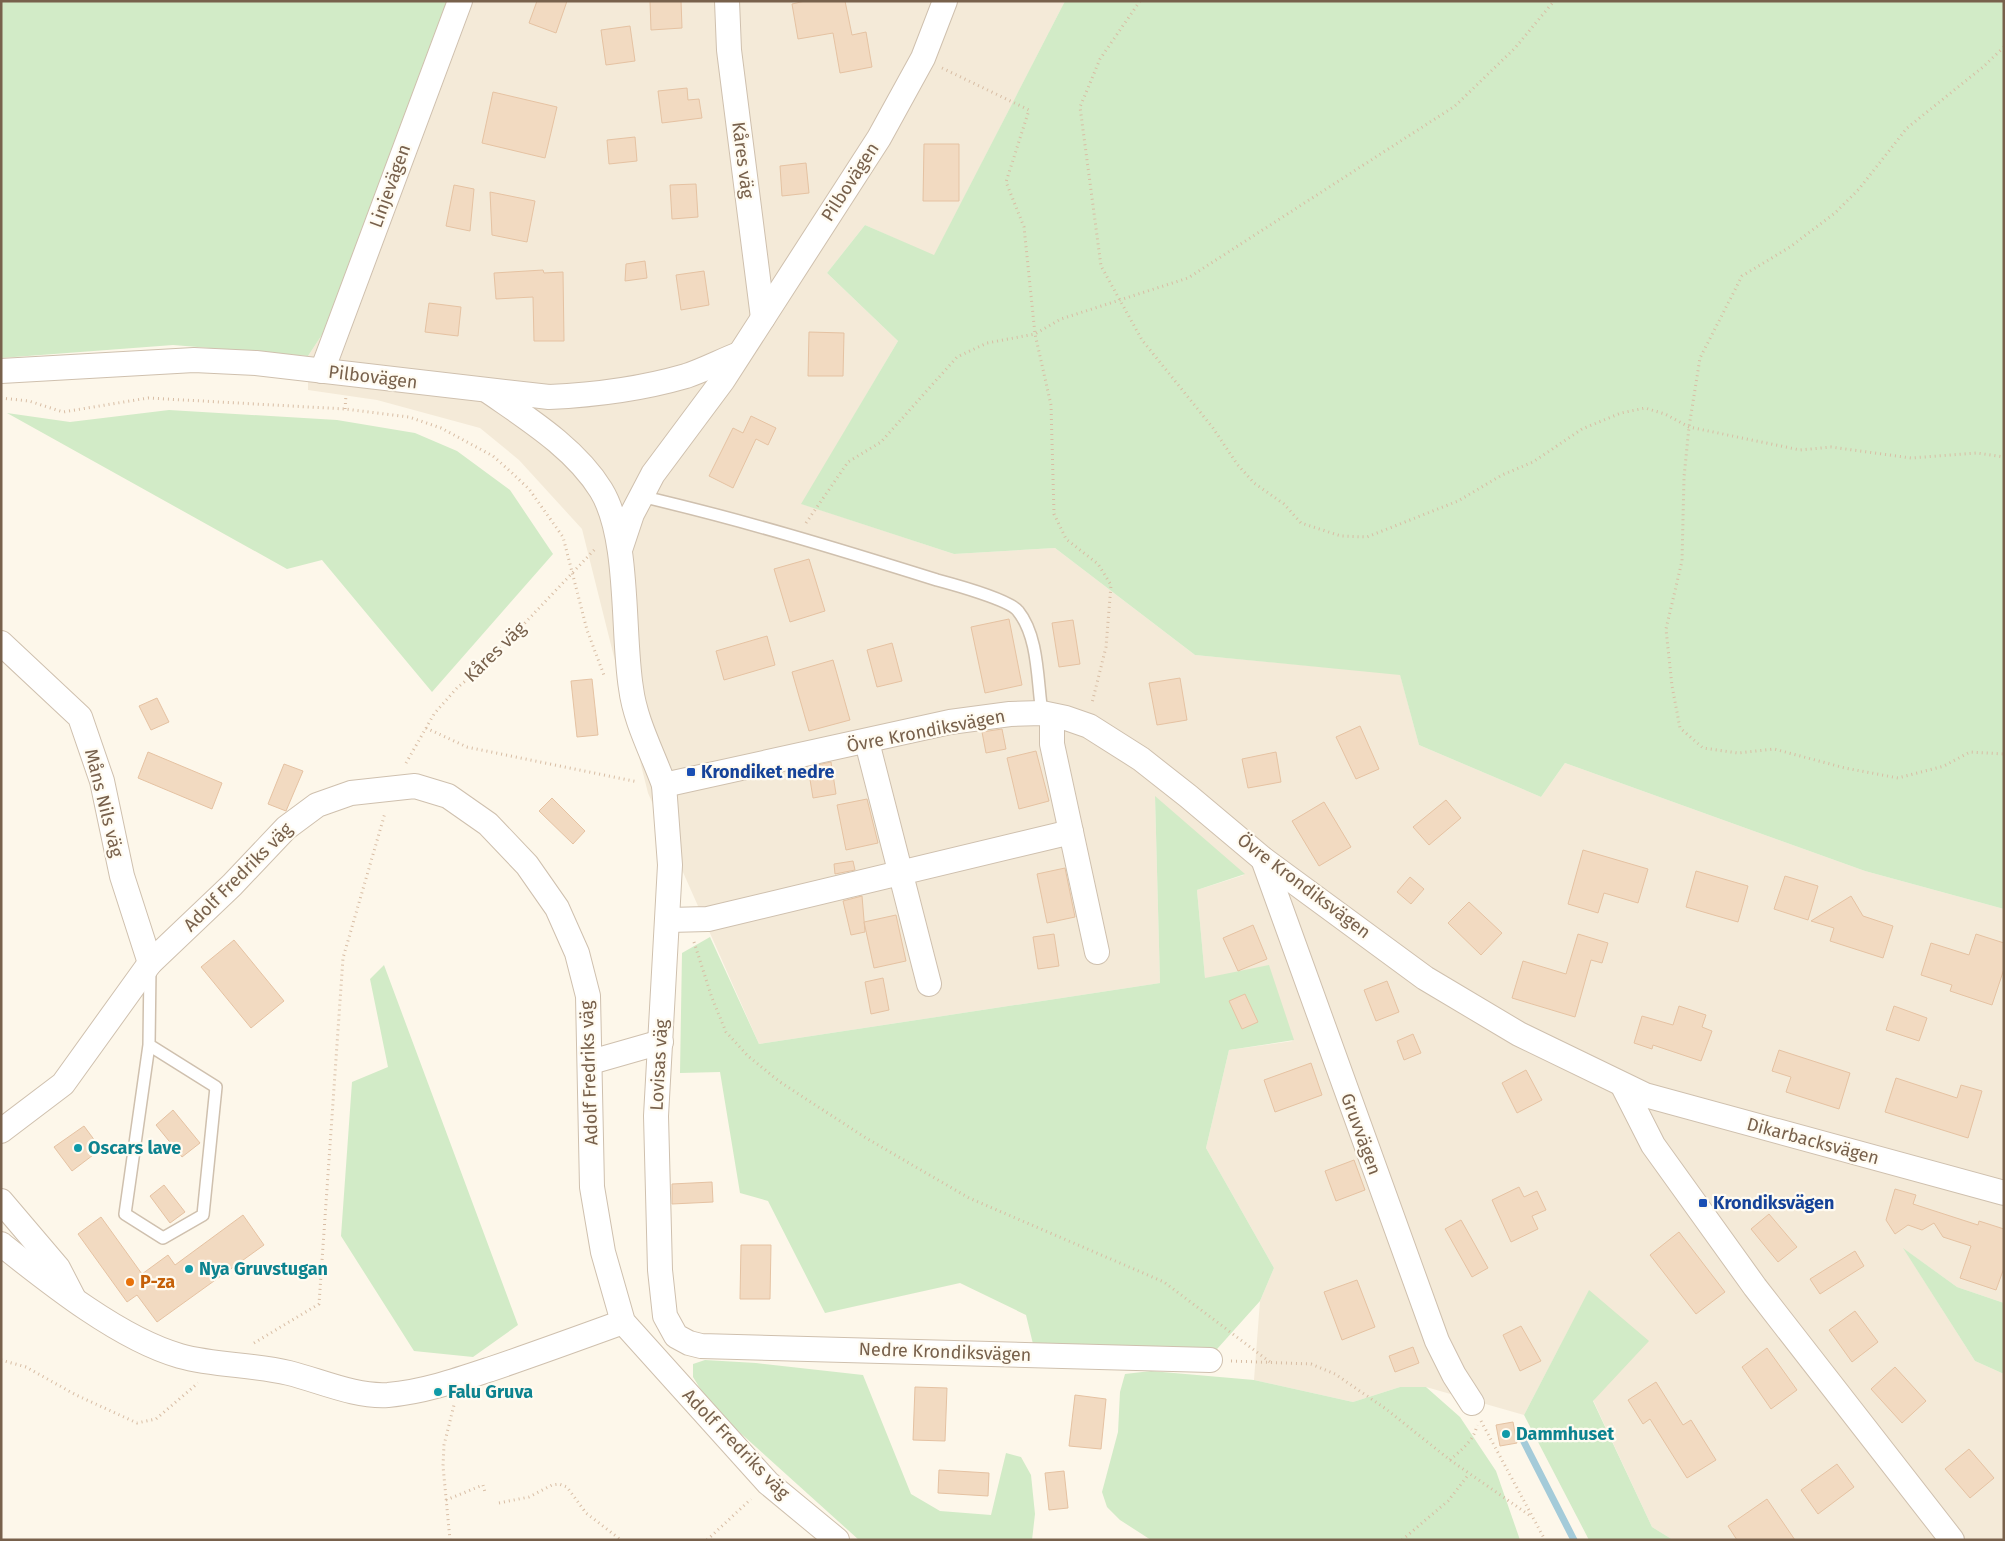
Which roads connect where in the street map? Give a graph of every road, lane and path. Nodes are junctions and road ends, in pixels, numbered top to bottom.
1 (460, 1) edge
2 (727, 1) edge
3 (945, 1) edge
4 (1140, 1) edge
5 (1554, 1) edge
6 (2004, 47) edge
7 (923, 58) junction
8 (1119, 300) junction
9 (763, 318) junction
10 (1035, 334) junction
11 (739, 354) junction
12 (1, 371) edge
13 (322, 371) junction
14 (488, 391) junction
15 (1, 398) edge
16 (1688, 427) junction
17 (2004, 457) edge
18 (640, 496) junction
19 (614, 527) junction
20 (799, 537) junction
21 (620, 552) junction
22 (573, 574) junction
23 (1, 643) edge
24 (604, 675) dead end
25 (1047, 715) junction
26 (1085, 725) junction
27 (426, 728) junction
28 (868, 742) junction
29 (2004, 754) edge
30 (664, 785) junction
31 (392, 788) junction
32 (1071, 832) junction
33 (1263, 859) junction
34 (902, 873) junction
35 (678, 920) junction
36 (1097, 952) dead end
37 (150, 963) junction
38 (929, 984) dead end
39 (661, 1042) junction
40 (149, 1045) junction
41 (591, 1062) junction
42 (1623, 1086) junction
43 (3, 1129) edge
44 (2004, 1193) edge
45 (1, 1200) edge
46 (1, 1244) edge
47 (74, 1299) junction
48 (623, 1322) junction
49 (681, 1340) joint
50 (252, 1344) dead end
51 (1, 1360) edge
52 (1210, 1360) joint
53 (1270, 1362) junction
54 (219, 1365) junction
55 (452, 1382) junction
56 (1472, 1403) junction
57 (1450, 1460) junction
58 (1469, 1474) junction
59 (768, 1483) junction
60 (485, 1492) dead end
61 (446, 1500) junction
62 (499, 1503) dead end
63 (1532, 1517) junction
64 (450, 1540) edge
65 (621, 1540) edge
66 (707, 1540) edge
67 (837, 1540) edge
68 (1402, 1540) edge
69 (1545, 1540) edge
70 (1952, 1540) edge

1 - 13 street, Linjevägen
2 - 9 street, Kåres väg
3 - 7 street, Pilbovägen
4 - 8 path
5 - 8 path
6 - 16 path
7 - 9 street, Pilbovägen
7 - 10 path
8 - 10 path
8 - 16 path
9 - 11 street, Pilbovägen
10 - 20 path
10 - 26 path
11 - 14 street, Pilbovägen
11 - 18 street, Pilbovägen
12 - 13 street, Pilbovägen
13 - 14 street, Pilbovägen
14 - 19 street
15 - 22 path
16 - 17 path
16 - 29 path
18 - 20 lane
18 - 21 street, Pilbovägen
19 - 21 street
19 - 22 path, Kåres väg
20 - 25 lane
21 - 30 street
22 - 24 path
22 - 27 path, Kåres väg
23 - 37 street, Måns Nils väg
25 - 26 street, Övre Krondiksvägen
25 - 28 street, Övre Krondiksvägen
25 - 32 street
26 - 33 street, Övre Krondiksvägen
27 - 30 path
27 - 31 path, Kåres väg
28 - 30 street, Övre Krondiksvägen
28 - 34 street
30 - 35 street, Lovisas väg
31 - 37 street, Adolf Fredriks väg
31 - 41 street, Adolf Fredriks väg
31 - 50 path, Kåres väg
32 - 34 street
32 - 36 street
33 - 42 street, Övre Krondiksvägen
33 - 56 street, Gruvvägen
34 - 35 street
34 - 38 street
35 - 39 street, Lovisas väg
35 - 53 path
37 - 40 lane
37 - 43 street, Adolf Fredriks väg
39 - 41 street
39 - 49 street, Lovisas väg
40 - 40 lane
41 - 48 street, Adolf Fredriks väg
42 - 44 street, Dikarbacksvägen
42 - 70 street
45 - 47 street
46 - 47 street
47 - 54 street
48 - 55 street
48 - 59 street, Adolf Fredriks väg
49 - 52 street, Nedre Krondiksvägen
51 - 54 path
52 - 53 path
53 - 57 path
54 - 55 street
55 - 61 path
56 - 57 path
56 - 63 path
57 - 58 path
58 - 63 path
58 - 68 path
59 - 66 path
59 - 67 street, Adolf Fredriks väg
60 - 61 path
61 - 64 path
62 - 65 path
63 - 69 path

